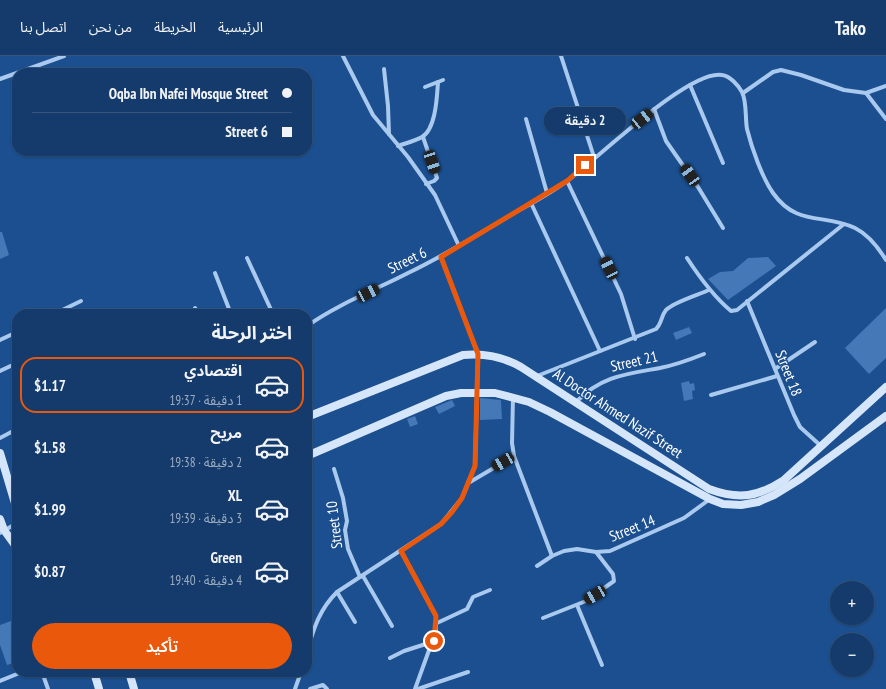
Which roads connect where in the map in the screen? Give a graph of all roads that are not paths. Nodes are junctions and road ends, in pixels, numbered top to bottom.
1 (64, 56) edge
2 (342, 56) edge
3 (561, 56) edge
4 (31, 68) edge
5 (384, 69) dead end
6 (12, 75) edge
7 (0, 79) edge
8 (443, 80) dead end
9 (438, 82) junction
10 (690, 85) junction
11 (886, 86) edge
12 (425, 87) dead end
13 (743, 93) junction
14 (866, 94) junction
15 (654, 109) junction
16 (526, 119) dead end
17 (886, 119) edge
18 (389, 134) junction
19 (424, 137) junction
20 (398, 146) junction
21 (594, 157) junction
22 (723, 163) dead end
23 (567, 181) junction
24 (426, 184) junction
25 (547, 193) junction
26 (531, 203) junction
27 (844, 224) junction
28 (723, 228) dead end
29 (459, 246) junction
30 (441, 257) junction
31 (885, 257) edge
32 (247, 258) dead end
33 (686, 258) dead end
34 (216, 273) dead end
35 (709, 290) junction
36 (81, 301) dead end
37 (747, 302) junction
38 (64, 309) edge
39 (229, 309) edge
40 (271, 309) edge
41 (312, 323) edge
42 (12, 334) edge
43 (635, 339) junction
44 (0, 340) edge
45 (815, 342) dead end
46 (600, 351) junction
47 (478, 354) junction
48 (704, 354) dead end
49 (12, 365) edge
50 (775, 368) junction
51 (0, 371) edge
52 (778, 376) junction
53 (537, 377) junction
54 (886, 387) edge
55 (477, 392) junction
56 (711, 395) dead end
57 (513, 396) junction
58 (576, 402) junction
59 (312, 415) edge
60 (886, 416) edge
61 (12, 432) edge
62 (0, 438) edge
63 (822, 446) junction
64 (0, 453) edge
65 (312, 454) edge
66 (514, 456) junction
67 (334, 469) dead end
68 (470, 482) junction
69 (12, 492) edge
70 (710, 499) junction
71 (0, 519) edge
72 (12, 526) edge
73 (2, 531) edge
74 (12, 542) edge
75 (401, 551) junction
76 (596, 552) junction
77 (552, 556) junction
78 (537, 566) dead end
79 (361, 576) junction
80 (490, 590) dead end
81 (337, 592) junction
82 (577, 605) junction
83 (544, 618) dead end
84 (355, 622) dead end
85 (437, 623) junction
86 (392, 626) dead end
87 (312, 636) edge
88 (432, 642) junction
89 (390, 658) dead end
90 (602, 665) dead end
91 (468, 672) dead end
92 (12, 677) edge
93 (44, 677) edge
94 (95, 677) edge
95 (130, 677) edge
96 (299, 677) edge
97 (0, 682) edge
98 (48, 689) edge
99 (99, 689) edge
100 (134, 689) edge
101 (295, 689) edge
102 (310, 689) edge
103 (327, 689) edge
104 (415, 689) edge
105 (418, 689) edge

1 - 4 street
2 - 18 street
3 - 21 street
5 - 18 street
6 - 7 street
8 - 9 street
9 - 12 street
9 - 19 street
10 - 13 street, Street 6
10 - 15 street, Street 6
10 - 22 street
11 - 14 street
13 - 14 street
13 - 27 street
14 - 17 street
15 - 21 street, Street 6
15 - 28 street
16 - 25 street
18 - 20 street
19 - 20 street
19 - 24 street
20 - 24 street
21 - 23 street, Street 6
23 - 25 street, Street 6
23 - 43 street
24 - 29 street
25 - 26 street, Street 6
26 - 29 street, Street 6
26 - 46 street
27 - 31 street
27 - 37 street
29 - 30 street, Street 6
30 - 41 street, Street 6
30 - 47 street
32 - 40 street
33 - 35 street
34 - 39 street
35 - 37 street
35 - 43 street
36 - 38 street
37 - 50 street, Street 18
42 - 44 street
43 - 46 street
45 - 50 street
46 - 53 street
47 - 53 main road, Al Doctor Ahmed Nazif Street
47 - 55 street
47 - 59 main road, Al Doctor Ahmed Nazif Street
48 - 58 street, Street 21
49 - 51 street
50 - 52 street, Street 18
52 - 56 street
52 - 63 street, Street 18
53 - 58 main road, Al Doctor Ahmed Nazif Street
54 - 63 main road, Al Doctor Ahmed Nazif Street
55 - 57 main road, Al Doctor Ahmed Nazif Street
55 - 65 main road, Al Doctor Ahmed Nazif Street
55 - 68 street
57 - 66 street
57 - 70 main road, Al Doctor Ahmed Nazif Street
58 - 63 main road, Al Doctor Ahmed Nazif Street
60 - 70 main road, Al Doctor Ahmed Nazif Street
61 - 62 street
64 - 69 main road
66 - 68 street
66 - 77 street
67 - 79 street, Street 10
68 - 75 street
70 - 76 street, Street 14
71 - 73 main road
72 - 73 street
73 - 74 main road
75 - 79 street
75 - 85 street
76 - 77 street, Street 14
76 - 82 street
77 - 78 street, Street 14
79 - 81 street
79 - 86 street, Street 10
80 - 85 street
81 - 84 street
81 - 87 street
82 - 83 street
82 - 90 street
85 - 88 street
88 - 89 street
88 - 104 street
91 - 105 street
92 - 97 street
93 - 98 street
94 - 99 main road
95 - 100 main road
96 - 101 street
102 - 103 street

